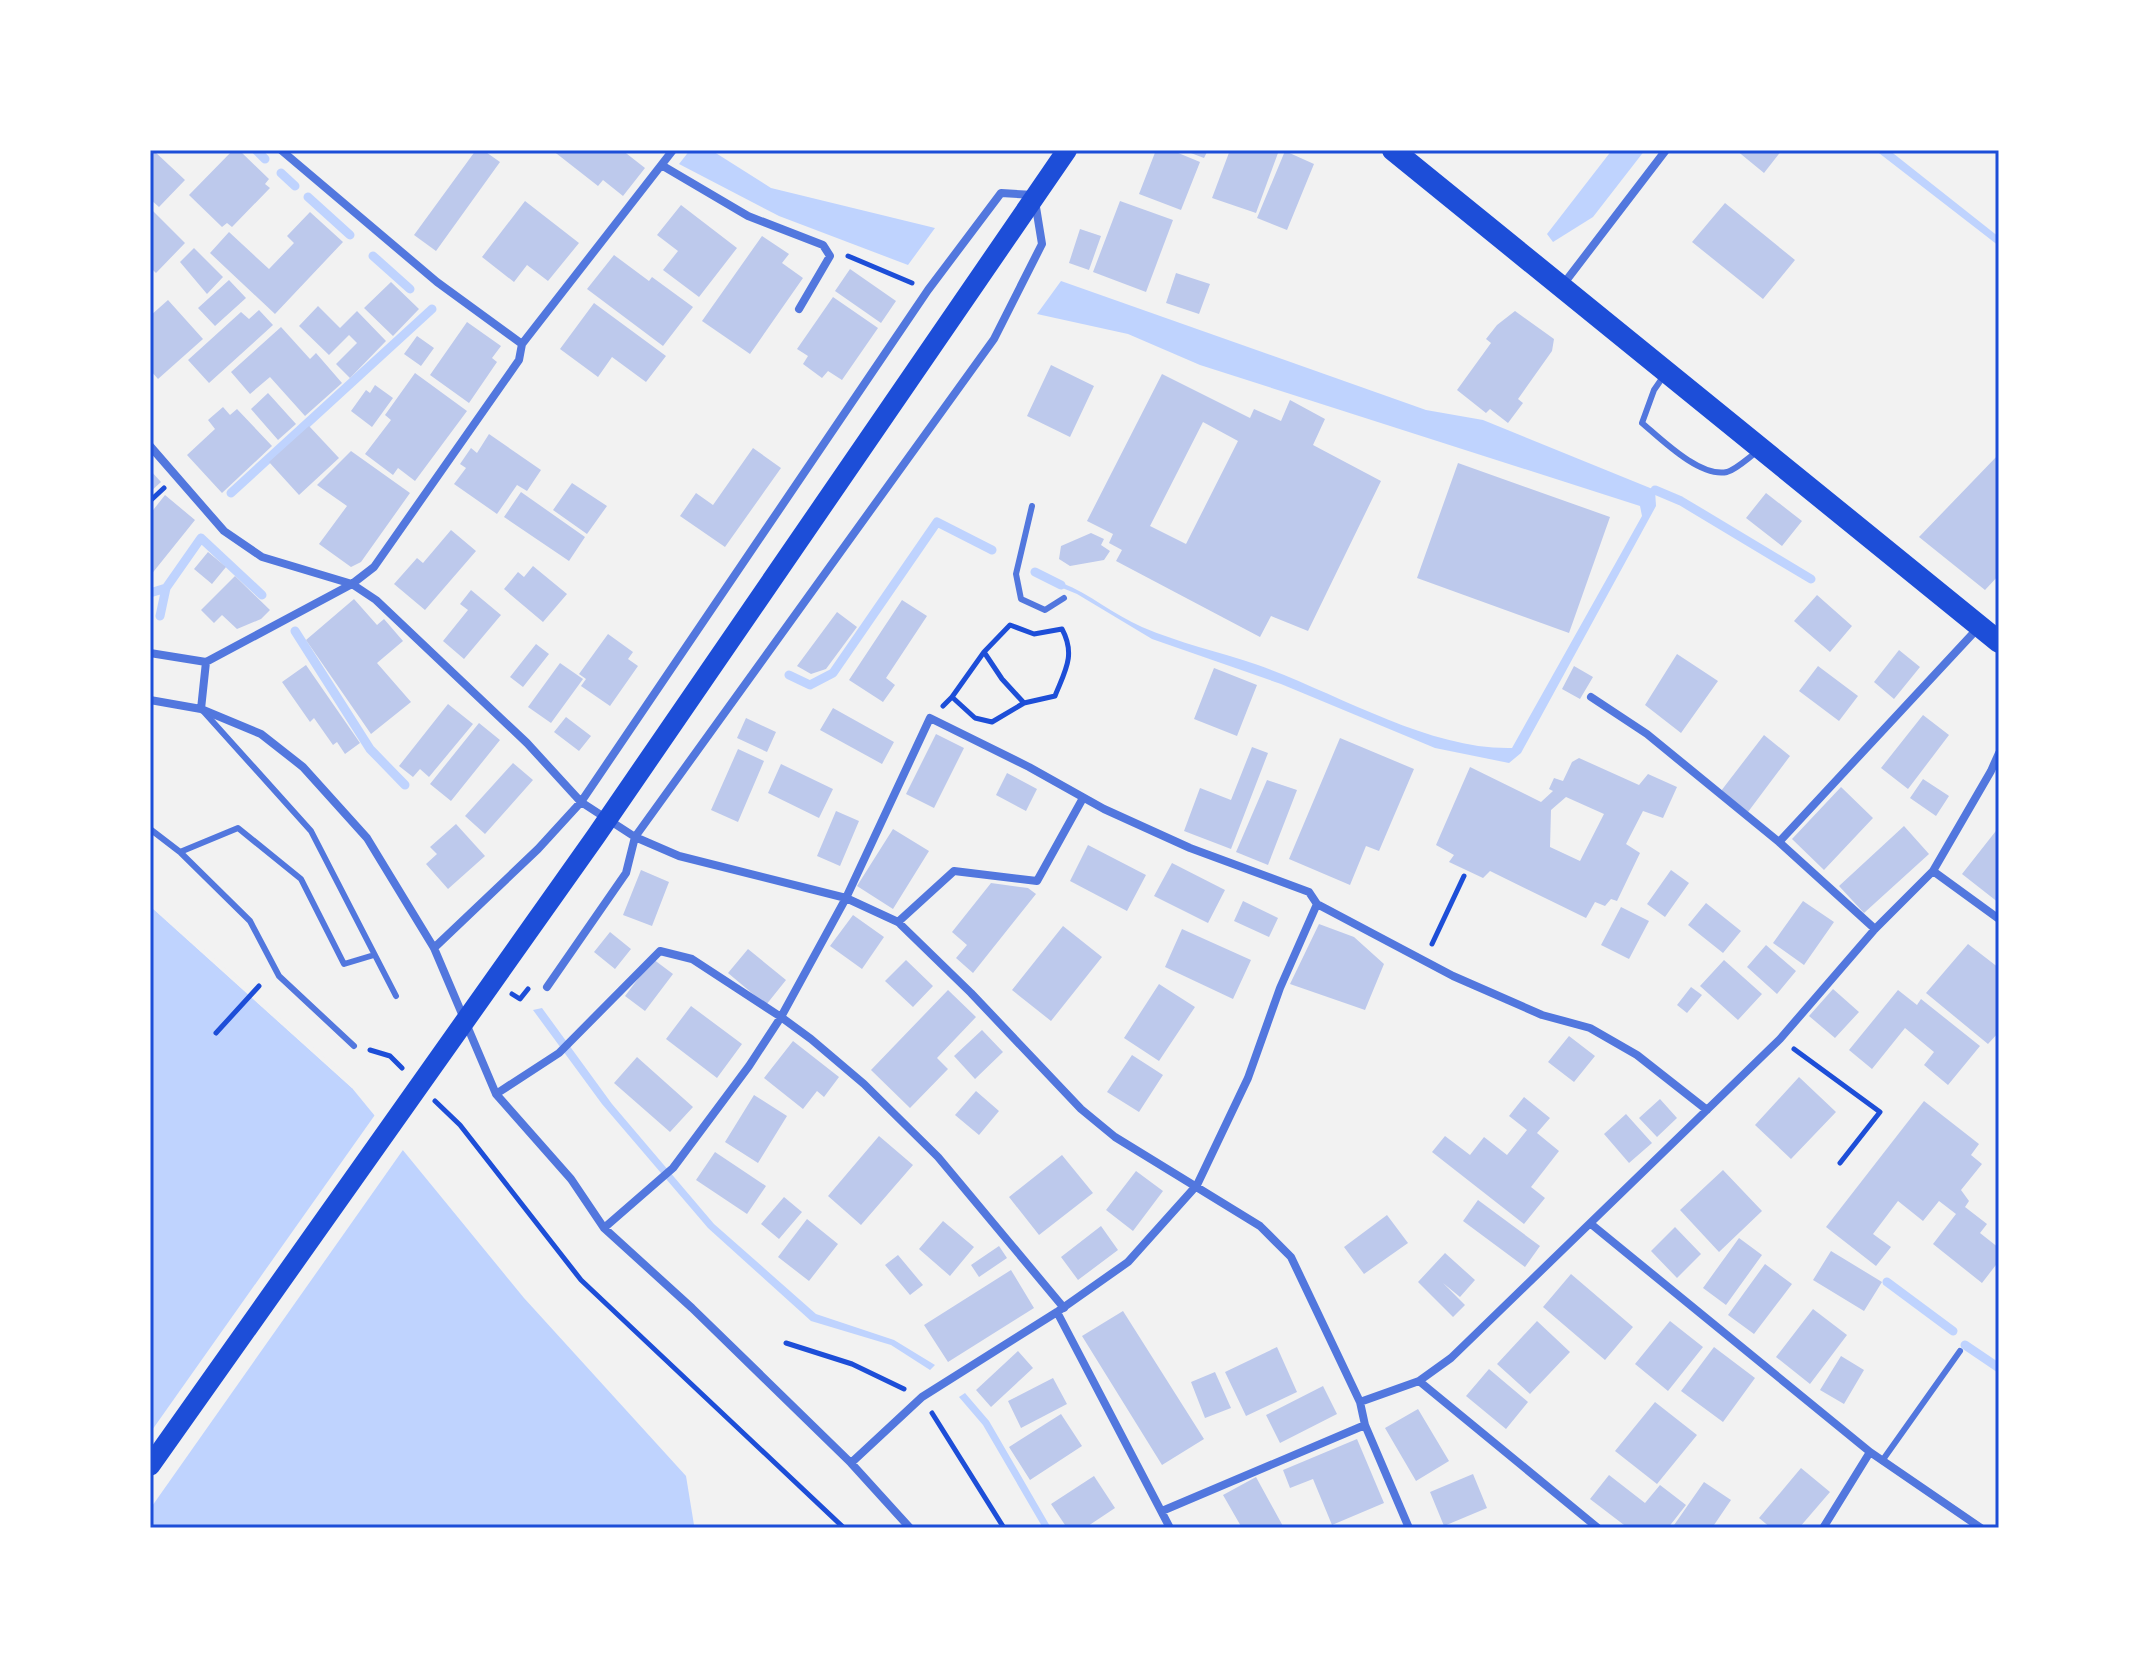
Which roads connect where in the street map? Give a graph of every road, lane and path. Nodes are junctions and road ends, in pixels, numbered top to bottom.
1 (281, 150) edge
2 (673, 150) edge
3 (1067, 150) edge
4 (1393, 150) edge
5 (1666, 150) edge
6 (663, 166) junction
7 (1034, 195) junction
8 (823, 245) junction
9 (1561, 287) junction
10 (928, 290) junction
11 (799, 309) dead end
12 (522, 344) junction
13 (1666, 373) junction
14 (150, 446) edge
15 (1761, 449) junction
16 (1032, 506) dead end
17 (352, 584) junction
18 (1064, 598) dead end
19 (1980, 627) junction
20 (1999, 642) edge
21 (984, 652) junction
22 (150, 653) edge
23 (206, 662) junction
24 (952, 697) junction
25 (1591, 697) dead end
26 (150, 700) edge
27 (1024, 703) junction
28 (201, 709) junction
29 (930, 718) junction
30 (1999, 753) edge
31 (1083, 798) junction
32 (581, 802) junction
33 (150, 829) edge
34 (635, 837) junction
35 (1779, 842) junction
36 (180, 852) junction
37 (1933, 871) junction
38 (1464, 876) dead end
39 (846, 898) junction
40 (1317, 904) junction
41 (1999, 919) edge
42 (898, 922) junction
43 (1875, 929) junction
44 (434, 948) junction
45 (374, 955) junction
46 (1423, 962) junction
47 (259, 986) dead end
48 (547, 987) dead end
49 (396, 996) dead end
50 (781, 1017) junction
51 (216, 1033) dead end
52 (1780, 1039) junction
53 (354, 1046) joint
54 (410, 1075) dead end
55 (496, 1094) junction
56 (430, 1095) dead end
57 (1707, 1110) junction
58 (1840, 1163) dead end
59 (1197, 1185) junction
60 (1591, 1224) junction
61 (604, 1228) junction
62 (1060, 1310) junction
63 (1960, 1351) dead end
64 (1419, 1381) junction
65 (1360, 1402) junction
66 (1365, 1425) junction
67 (1870, 1452) junction
68 (1882, 1461) junction
69 (851, 1463) junction
70 (150, 1466) edge
71 (1162, 1511) junction
72 (844, 1528) edge
73 (910, 1528) edge
74 (1170, 1528) edge
75 (1409, 1528) edge
76 (1598, 1528) edge
77 (1823, 1528) edge
78 (1981, 1528) edge

1 - 12 street
2 - 6 street
3 - 7 main road
4 - 9 highway
5 - 9 street
6 - 8 street
6 - 12 street
7 - 10 street
7 - 34 street
7 - 70 main road
8 - 10 path
8 - 11 street
9 - 13 highway
10 - 32 street
12 - 17 street
13 - 15 highway
13 - 15 lane
14 - 17 street
15 - 19 highway
16 - 18 lane
17 - 23 street
17 - 32 street
19 - 20 highway
19 - 35 street
21 - 24 path
21 - 27 path
21 - 27 path
22 - 23 street
23 - 28 street
24 - 27 path
24 - 29 path
25 - 35 street
26 - 28 street
28 - 44 street
28 - 45 lane
29 - 31 street
29 - 39 street
30 - 37 street
31 - 40 street
31 - 42 street
32 - 34 street
32 - 44 street
33 - 36 lane
34 - 39 street
34 - 48 street
35 - 43 street
36 - 45 lane
36 - 53 lane
37 - 41 street
37 - 43 street
38 - 46 path
39 - 42 street
39 - 50 street
40 - 46 street
40 - 59 street
42 - 59 street
43 - 52 street
44 - 55 street
45 - 49 lane
46 - 57 street
47 - 51 path
50 - 55 street
50 - 61 street
50 - 62 street
52 - 57 street
52 - 58 path
53 - 54 path
55 - 61 street
56 - 72 path
57 - 60 street
59 - 62 street
59 - 65 street
60 - 64 street
60 - 67 street
61 - 69 street
62 - 69 street
62 - 71 street
63 - 68 lane
64 - 65 street
64 - 76 street
65 - 66 street
66 - 71 street
66 - 75 street
67 - 68 street
67 - 77 street
68 - 78 street
69 - 73 street
71 - 74 street

